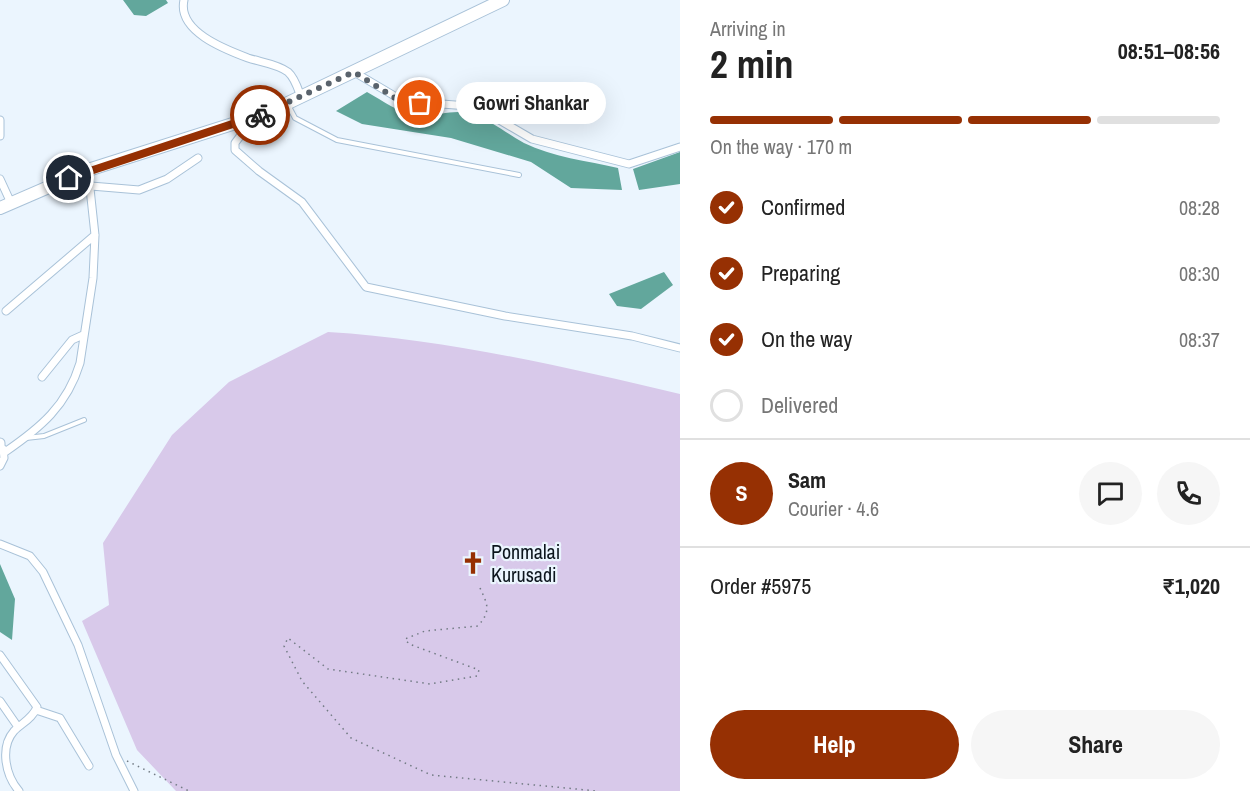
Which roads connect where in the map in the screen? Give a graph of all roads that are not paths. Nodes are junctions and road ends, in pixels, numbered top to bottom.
1 (184, 0) edge
2 (503, 0) edge
3 (354, 72) junction
4 (301, 97) junction
5 (287, 104) junction
6 (255, 117) junction
7 (0, 120) edge
8 (0, 136) edge
9 (680, 147) edge
10 (198, 158) dead end
11 (88, 170) junction
12 (519, 175) dead end
13 (0, 179) edge
14 (91, 186) junction
15 (6, 205) edge
16 (95, 235) junction
17 (6, 311) dead end
18 (83, 335) junction
19 (680, 348) edge
20 (42, 377) dead end
21 (84, 420) dead end
22 (26, 438) junction
23 (1, 446) edge
24 (0, 466) edge
25 (0, 544) edge
26 (0, 655) edge
27 (0, 701) edge
28 (36, 710) junction
29 (18, 727) junction
30 (89, 766) dead end
31 (19, 791) edge
32 (134, 791) edge

1 - 4 street
2 - 3 highway
3 - 4 highway
3 - 9 street
4 - 5 highway
5 - 6 highway
5 - 12 lane
6 - 11 highway
6 - 19 street
7 - 8 street
10 - 14 street
11 - 14 street
11 - 15 highway
13 - 15 street
14 - 16 street
16 - 17 street
16 - 18 street
18 - 20 street
18 - 22 street
21 - 22 lane
22 - 23 street
23 - 24 street
25 - 32 street
26 - 28 street
27 - 29 street
28 - 29 street
28 - 30 street
29 - 31 street

